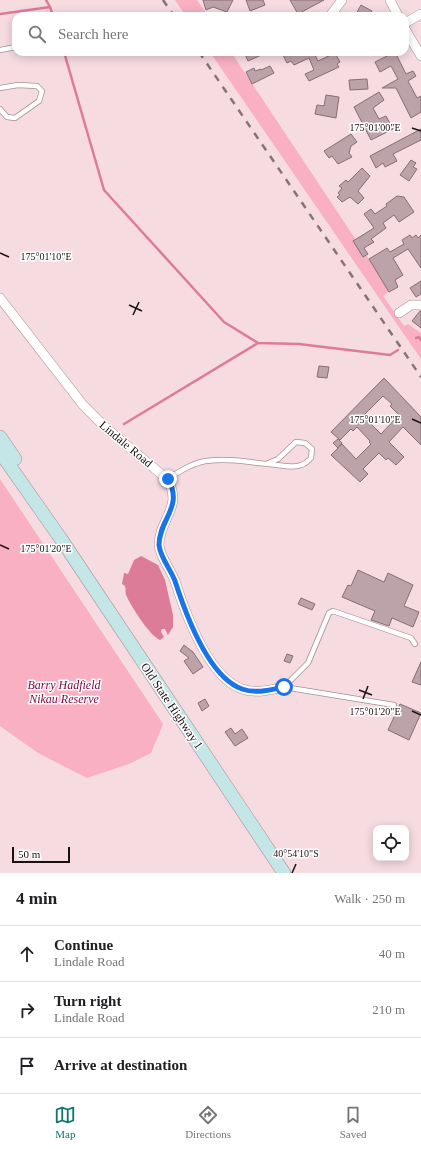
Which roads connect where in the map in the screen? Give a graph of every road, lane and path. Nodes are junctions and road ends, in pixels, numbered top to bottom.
1 (342, 0) edge
2 (390, 0) edge
3 (333, 12) edge
4 (396, 12) edge
5 (421, 14) edge
6 (409, 21) edge
7 (409, 36) edge
8 (12, 47) edge
9 (0, 50) edge
10 (421, 56) edge
11 (0, 88) edge
12 (0, 109) edge
13 (0, 298) edge
14 (421, 304) edge
15 (399, 312) dead end
16 (0, 438) edge
17 (1, 454) edge
18 (266, 464) junction
19 (168, 479) junction
20 (60, 539) junction
21 (415, 644) dead end
22 (284, 687) junction
23 (394, 705) dead end
24 (284, 873) edge

1 - 3 street
2 - 4 street
5 - 6 street
7 - 10 street
8 - 9 lane
11 - 12 lane
13 - 19 street, Lindale Road
14 - 15 street
16 - 20 main road, Old State Highway 1
17 - 20 main road, Old State Highway 1
18 - 18 lane
18 - 19 lane
19 - 22 street
20 - 24 main road, Old State Highway 1
21 - 22 lane
22 - 23 lane

